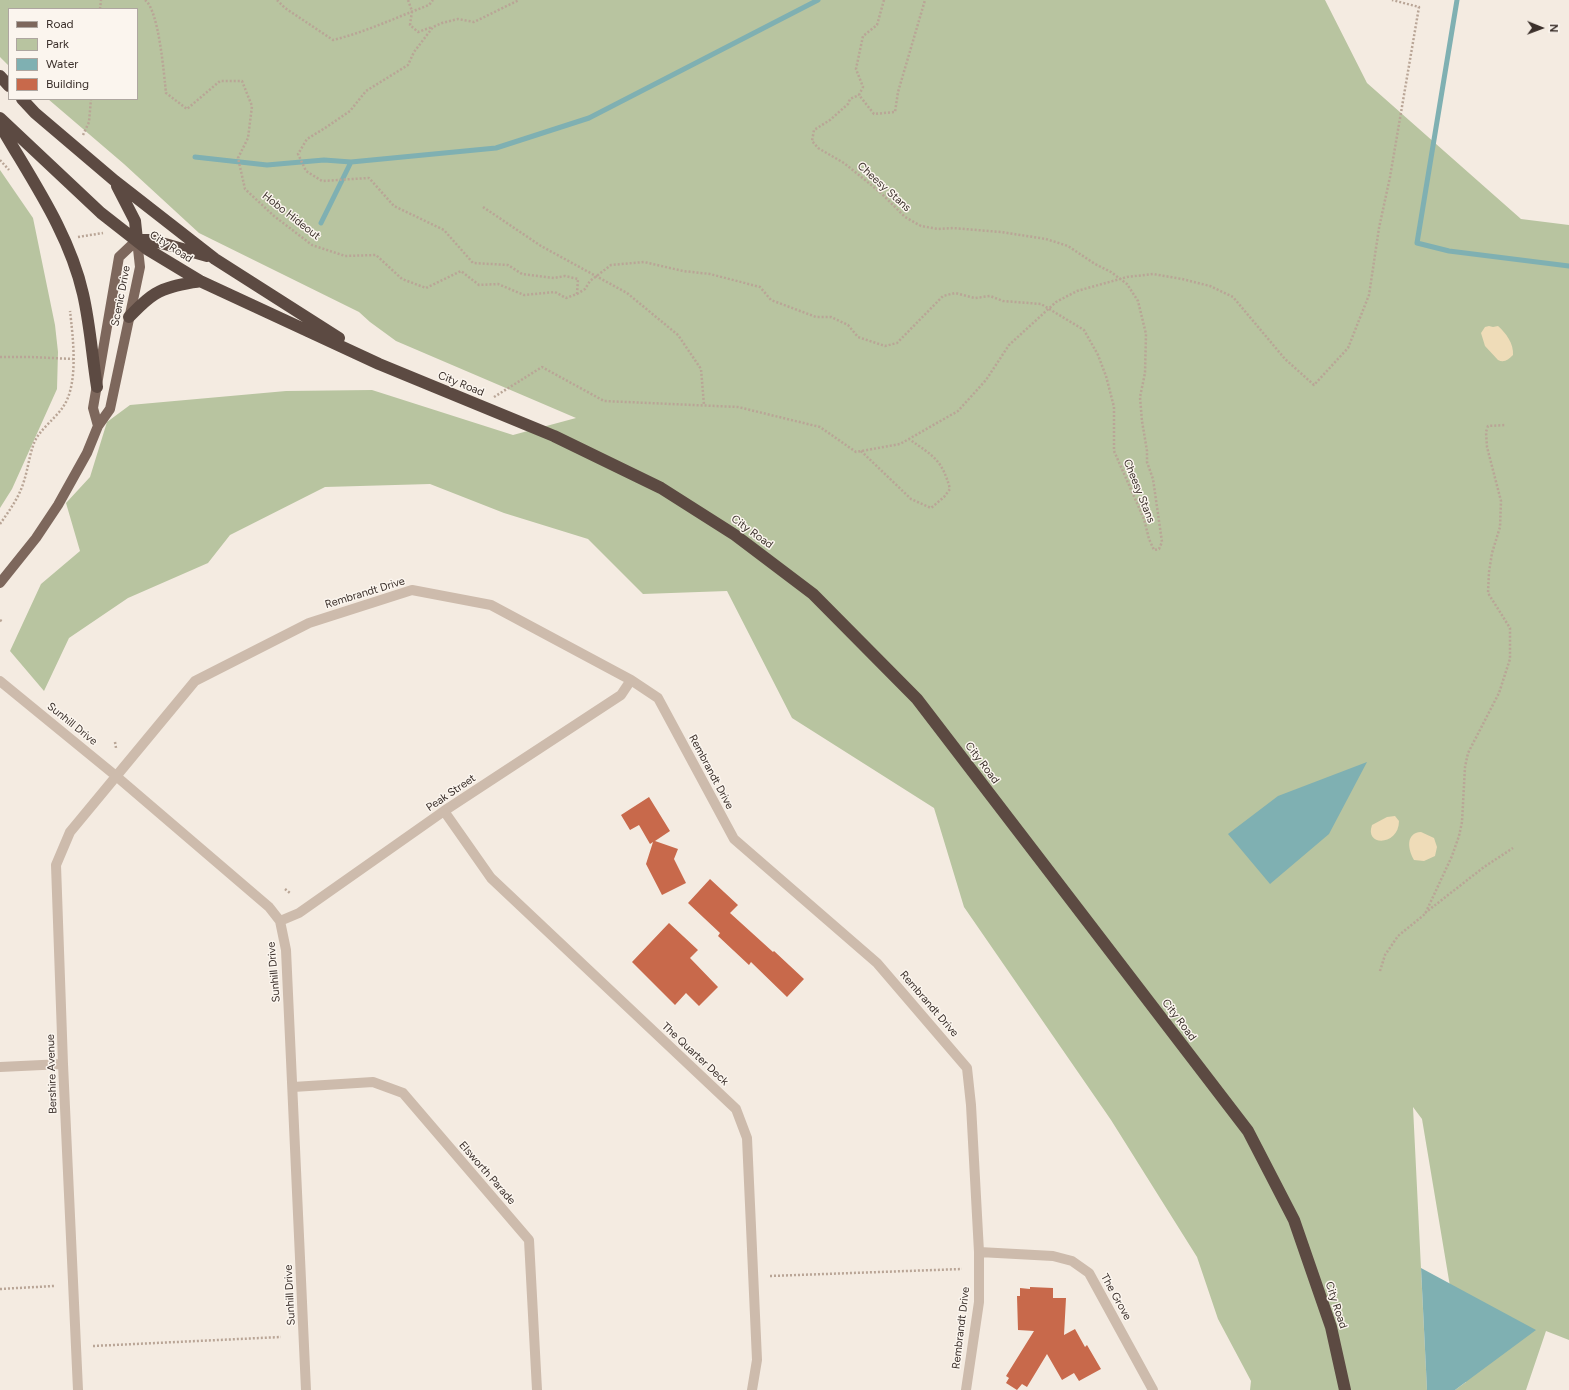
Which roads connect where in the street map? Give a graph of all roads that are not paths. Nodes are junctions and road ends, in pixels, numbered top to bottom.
1 (0, 76) edge
2 (8, 85) edge
3 (23, 100) edge
4 (0, 118) edge
5 (0, 125) edge
6 (115, 182) junction
7 (137, 240) junction
8 (215, 259) junction
9 (200, 281) junction
10 (129, 317) junction
11 (379, 364) junction
12 (97, 387) junction
13 (98, 426) junction
14 (0, 583) edge
15 (631, 680) junction
16 (0, 681) edge
17 (116, 776) junction
18 (444, 811) junction
19 (280, 921) junction
20 (63, 1064) junction
21 (0, 1067) edge
22 (292, 1087) junction
23 (979, 1252) junction
24 (78, 1390) edge
25 (306, 1390) edge
26 (537, 1390) edge
27 (752, 1390) edge
28 (966, 1390) edge
29 (1153, 1390) edge
30 (1345, 1390) edge

1 - 2 highway
3 - 6 highway, City Road
4 - 7 highway, City Road
5 - 12 highway
6 - 7 highway
6 - 8 highway, City Road
7 - 8 highway
7 - 9 highway, City Road
7 - 10 main road, Scenic Drive
7 - 12 main road, Scenic Drive
8 - 11 highway, City Road
9 - 10 highway
9 - 11 highway, City Road
10 - 13 main road, Scenic Drive
11 - 30 highway, City Road
12 - 13 main road, Scenic Drive
13 - 14 main road, Scenic Drive
15 - 17 street, Rembrandt Drive
15 - 18 street, Peak Street
15 - 23 street, Rembrandt Drive
16 - 17 street, Sunhill Drive
17 - 19 street, Sunhill Drive
17 - 20 street, Bershire Avenue
18 - 19 street, Peak Street
18 - 27 street, The Quarter Deck
19 - 22 street, Sunhill Drive
20 - 21 street
20 - 24 street, Bershire Avenue
22 - 25 street, Sunhill Drive
22 - 26 street, Elsworth Parade
23 - 28 street, Rembrandt Drive
23 - 29 street, The Grove

